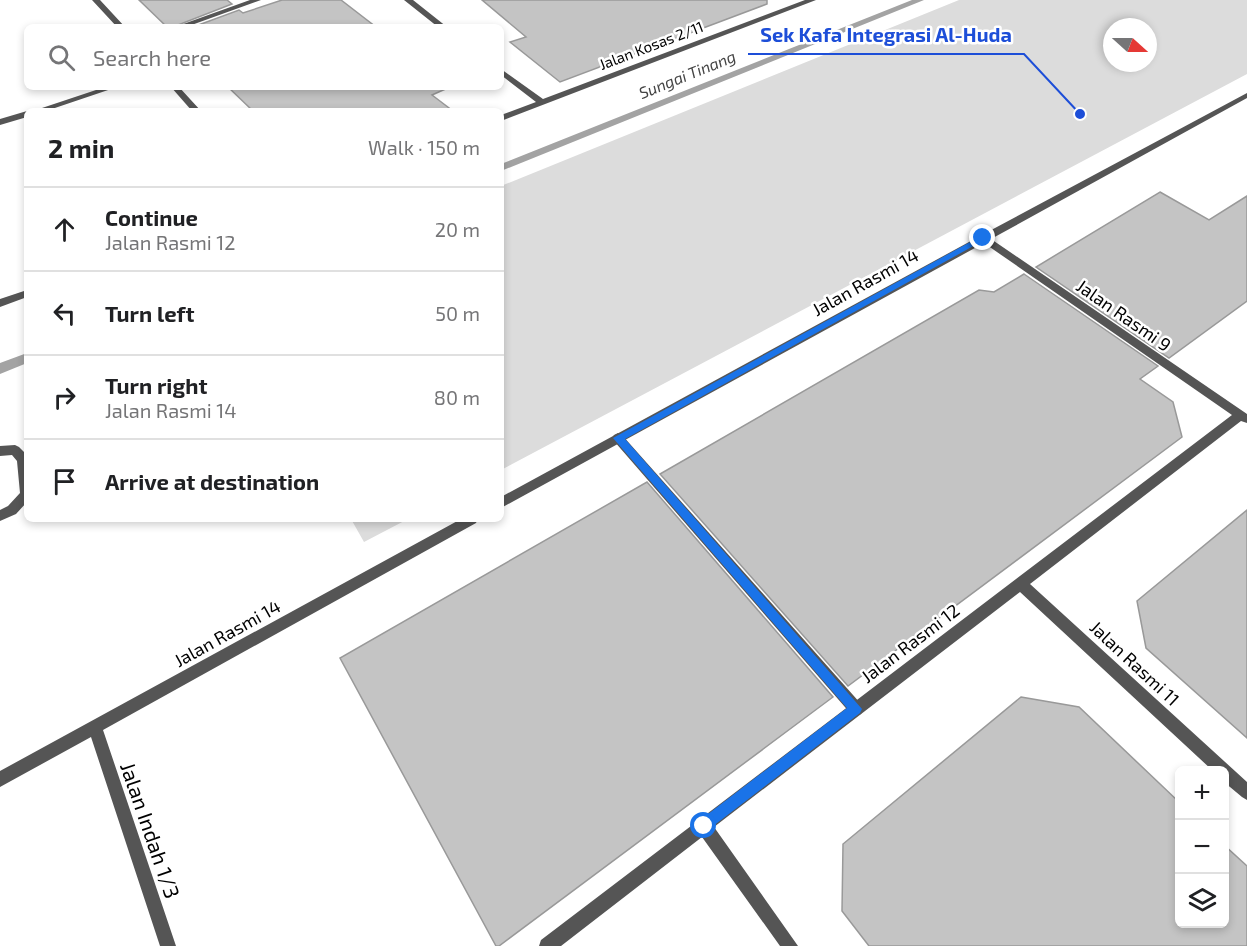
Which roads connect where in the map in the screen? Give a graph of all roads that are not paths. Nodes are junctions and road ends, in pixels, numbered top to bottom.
1 (96, 0) edge
2 (257, 0) edge
3 (812, 0) edge
4 (412, 1) edge
5 (118, 24) edge
6 (188, 24) edge
7 (439, 24) edge
8 (504, 73) edge
9 (104, 90) edge
10 (178, 90) edge
11 (1246, 96) edge
12 (542, 102) junction
13 (46, 108) edge
14 (193, 108) edge
15 (24, 115) edge
16 (504, 116) edge
17 (0, 122) edge
18 (983, 238) junction
19 (24, 294) edge
20 (0, 303) edge
21 (1244, 417) edge
22 (618, 438) junction
23 (0, 451) edge
24 (24, 471) edge
25 (24, 497) edge
26 (504, 501) edge
27 (0, 516) edge
28 (467, 522) edge
29 (1020, 584) junction
30 (856, 709) junction
31 (95, 727) junction
32 (1219, 766) edge
33 (1229, 776) edge
34 (0, 779) edge
35 (1247, 792) edge
36 (704, 826) junction
37 (168, 946) edge
38 (547, 946) edge
39 (789, 946) edge

1 - 5 street
2 - 6 street
3 - 12 street, Jalan Kosas 2/11
4 - 7 street
8 - 12 street
9 - 13 street
10 - 14 street
11 - 18 street, Jalan Rasmi 14
12 - 16 street, Jalan Kosas 2/11
15 - 17 street
18 - 21 street, Jalan Rasmi 9
18 - 22 street, Jalan Rasmi 14
19 - 20 street
21 - 29 street, Jalan Rasmi 12
22 - 26 street, Jalan Rasmi 14
22 - 30 street
23 - 24 street
25 - 27 street
28 - 31 street, Jalan Rasmi 14
29 - 30 street, Jalan Rasmi 12
29 - 32 street, Jalan Rasmi 11
30 - 36 street, Jalan Rasmi 12
31 - 34 street, Jalan Rasmi 14
31 - 37 street, Jalan Indah 1/3
33 - 35 street, Jalan Rasmi 11
36 - 38 street, Jalan Rasmi 12
36 - 39 street

